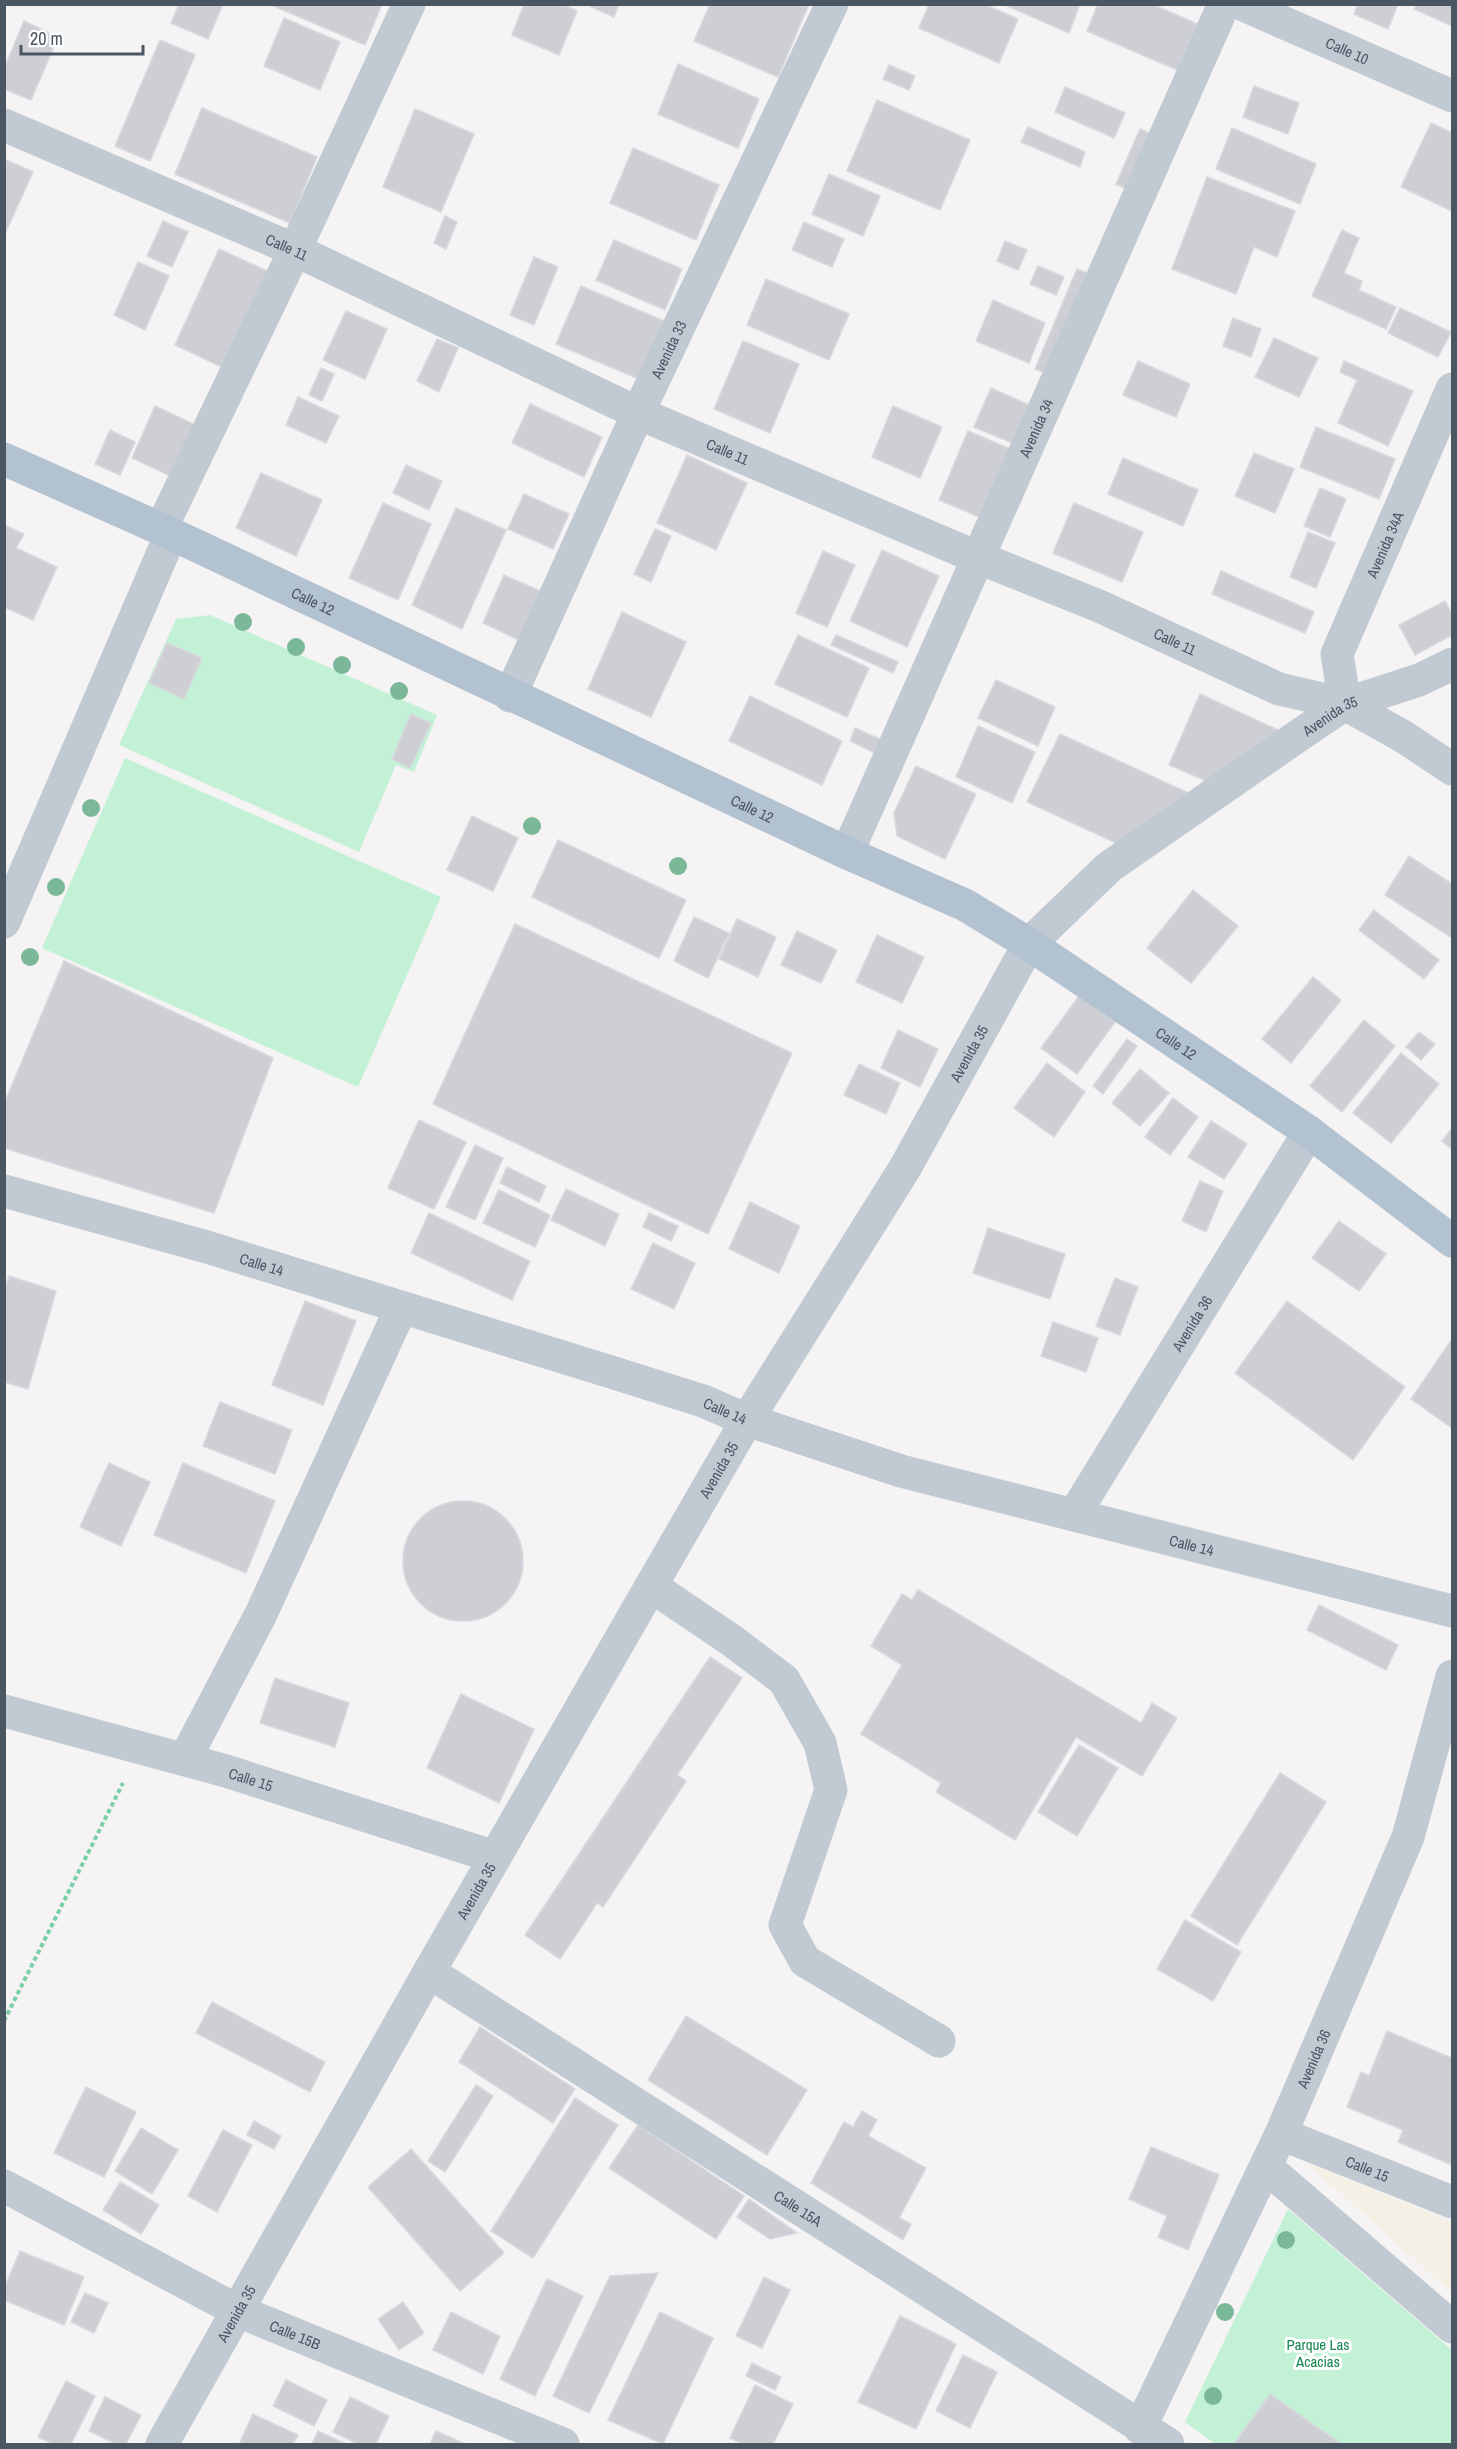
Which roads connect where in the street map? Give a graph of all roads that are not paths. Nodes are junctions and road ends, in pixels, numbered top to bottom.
1 (409, 4) edge
2 (832, 4) edge
3 (1224, 4) edge
4 (1241, 4) edge
5 (1452, 96) edge
6 (4, 125) edge
7 (295, 250) junction
8 (1452, 389) edge
9 (638, 413) junction
10 (4, 459) edge
11 (166, 532) junction
12 (979, 558) junction
13 (1452, 664) edge
14 (510, 696) junction
15 (1345, 704) junction
16 (1452, 769) edge
17 (847, 853) junction
18 (4, 922) edge
19 (1029, 944) junction
20 (1309, 1132) junction
21 (4, 1191) edge
22 (1452, 1241) edge
23 (401, 1308) junction
24 (747, 1420) junction
25 (1074, 1515) junction
26 (651, 1586) junction
27 (1452, 1611) edge
28 (1452, 1676) edge
29 (4, 1711) edge
30 (185, 1760) junction
31 (495, 1857) junction
32 (429, 1972) junction
33 (939, 2041) dead end
34 (1281, 2134) junction
35 (1266, 2167) junction
36 (4, 2186) edge
37 (1452, 2202) edge
38 (238, 2311) junction
39 (1452, 2327) edge
40 (1155, 2438) edge
41 (162, 2445) edge
42 (563, 2445) edge

1 - 7 street
2 - 9 street, Avenida 33
3 - 12 street, Avenida 34
4 - 5 street, Calle 10
6 - 7 street, Calle 11
7 - 9 street, Calle 11
7 - 11 street
8 - 15 street, Avenida 34A
9 - 12 street, Calle 11
9 - 14 street, Avenida 33
10 - 11 main road, Calle 12
11 - 14 main road, Calle 12
11 - 18 street
12 - 15 street, Calle 11
12 - 17 street, Avenida 34
13 - 15 street, Avenida 35
14 - 17 main road, Calle 12
15 - 16 street, Calle 11
15 - 19 street, Avenida 35
17 - 19 main road, Calle 12
19 - 20 main road, Calle 12
19 - 24 street, Avenida 35
20 - 22 main road, Calle 12
20 - 25 street, Avenida 36
21 - 23 street, Calle 14
23 - 24 street, Calle 14
23 - 30 street
24 - 25 street, Calle 14
24 - 26 street, Avenida 35
25 - 27 street, Calle 14
26 - 31 street, Avenida 35
26 - 33 street
28 - 34 street, Avenida 36
29 - 30 street, Calle 15
30 - 31 street, Calle 15
31 - 32 street, Avenida 35
32 - 38 street, Avenida 35
32 - 40 street, Calle 15A
34 - 35 street, Avenida 36
34 - 37 street, Calle 15
35 - 39 street
35 - 40 street, Avenida 36
36 - 38 street, Calle 15B
38 - 41 street, Avenida 35
38 - 42 street, Calle 15B

